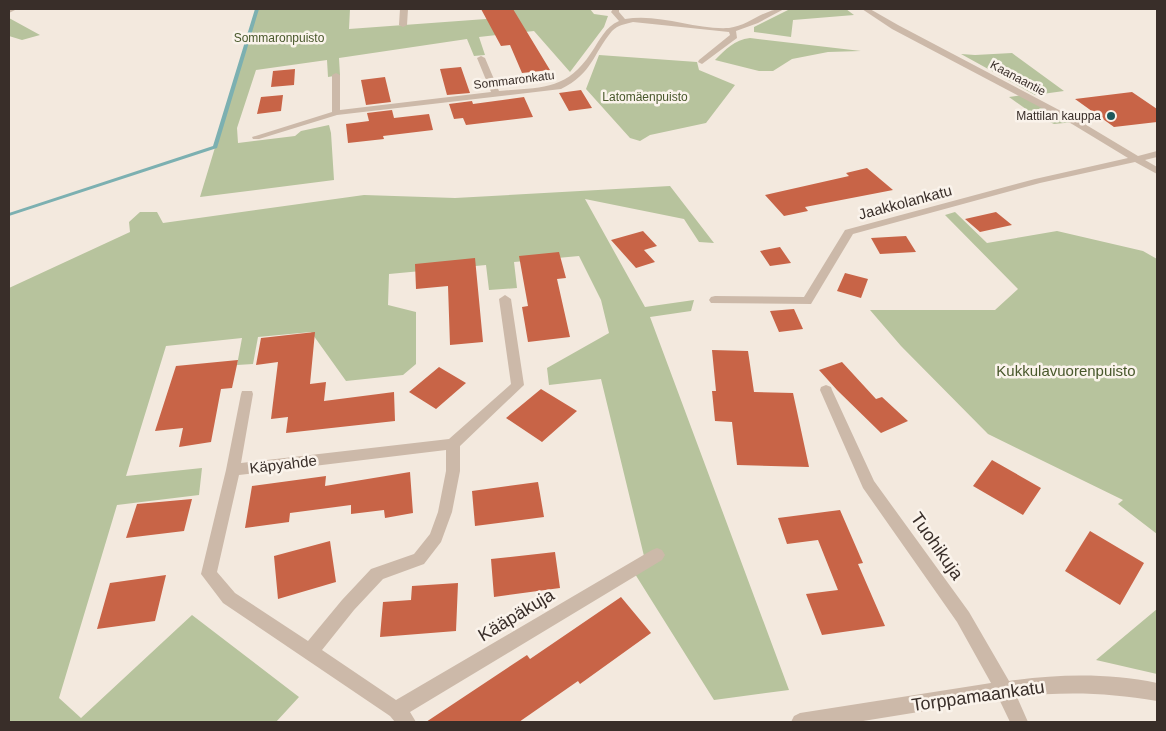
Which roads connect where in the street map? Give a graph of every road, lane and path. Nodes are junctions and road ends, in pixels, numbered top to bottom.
1 (13, 9) edge
2 (404, 9) edge
3 (616, 9) edge
4 (780, 9) edge
5 (865, 9) edge
6 (9, 11) edge
7 (623, 21) junction
8 (403, 24) dead end
9 (731, 30) junction
10 (481, 58) dead end
11 (702, 62) dead end
12 (336, 75) dead end
13 (496, 94) junction
14 (336, 113) junction
15 (256, 137) dead end
16 (1157, 154) edge
17 (1135, 158) junction
18 (1157, 171) edge
19 (504, 300) dead end
20 (715, 300) dead end
21 (826, 390) dead end
22 (247, 394) dead end
23 (453, 444) junction
24 (233, 470) junction
25 (656, 555) dead end
26 (309, 653) junction
27 (1004, 690) junction
28 (1157, 692) edge
29 (401, 716) edge
30 (800, 722) edge
31 (1020, 722) edge

1 - 6 street
2 - 8 street
3 - 7 street
4 - 9 street
5 - 17 street, Kaanaantie
7 - 9 street
7 - 13 street, Sommaronkatu
9 - 11 street
10 - 13 street
12 - 14 street
13 - 14 street, Sommaronkatu
14 - 15 street, Sommaronkatu
16 - 17 street
17 - 18 street, Kaanaantie
17 - 20 street, Jaakkolankatu
19 - 23 street
21 - 27 street, Tuohikuja
22 - 24 street
23 - 24 street, Käpyahde
23 - 26 street
24 - 26 street, Käpyahde
25 - 29 street, Kääpäkuja
26 - 29 street, Käpyahde
27 - 28 street, Torppamaankatu
27 - 30 street, Torppamaankatu
27 - 31 street, Tuohikuja

